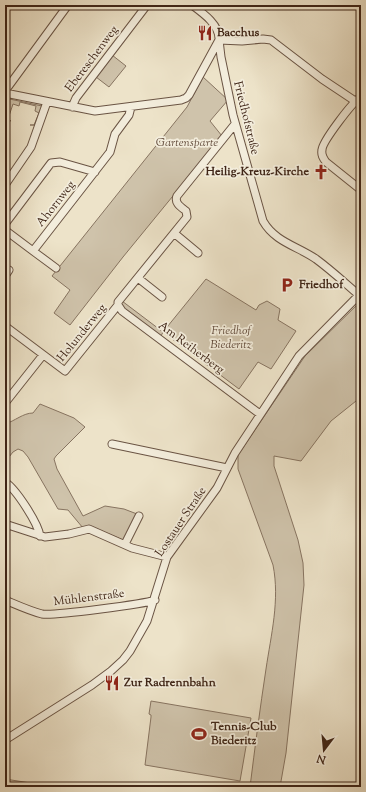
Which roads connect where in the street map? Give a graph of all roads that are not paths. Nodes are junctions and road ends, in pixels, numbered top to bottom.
1 (68, 5) edge
2 (147, 5) edge
3 (192, 5) edge
4 (219, 40) junction
5 (5, 92) edge
6 (358, 99) edge
7 (47, 102) junction
8 (72, 107) junction
9 (131, 107) junction
10 (235, 124) junction
11 (95, 172) junction
12 (5, 185) edge
13 (361, 190) edge
14 (5, 224) edge
15 (5, 230) edge
16 (174, 233) junction
17 (33, 251) junction
18 (198, 252) dead end
19 (56, 268) dead end
20 (138, 278) junction
21 (360, 294) edge
22 (162, 297) dead end
23 (118, 306) junction
24 (5, 326) edge
25 (43, 355) junction
26 (5, 403) edge
27 (260, 414) junction
28 (112, 444) dead end
29 (227, 468) junction
30 (5, 482) edge
31 (139, 516) dead end
32 (5, 524) edge
33 (40, 536) junction
34 (125, 544) junction
35 (167, 557) junction
36 (5, 600) edge
37 (155, 600) junction
38 (5, 740) edge

1 - 5 street
2 - 8 street, Ebereschenweg
3 - 4 street, Friedhofstraße
4 - 6 street
4 - 9 street
4 - 10 street, Friedhofstraße
5 - 7 street
6 - 13 street
7 - 8 street
7 - 12 street
8 - 9 street
9 - 11 street, Ahornweg
10 - 16 street
10 - 21 street, Friedhofstraße
11 - 14 street, Ahornweg
11 - 17 street, Ahornweg
15 - 17 street
16 - 18 street
16 - 20 street
17 - 19 street
20 - 22 street
20 - 23 street
21 - 27 street, Lostauer Straße
23 - 25 street, Holunderweg
23 - 27 street, Am Reiherberg
24 - 25 street, Holunderweg
25 - 26 street, Holunderweg
27 - 29 street, Lostauer Straße
28 - 29 street
29 - 35 street, Lostauer Straße
30 - 33 street
31 - 34 street
32 - 33 street
33 - 34 street
34 - 35 street
35 - 37 street, Lostauer Straße
36 - 37 street, Mühlenstraße
37 - 38 street, Lostauer Straße

